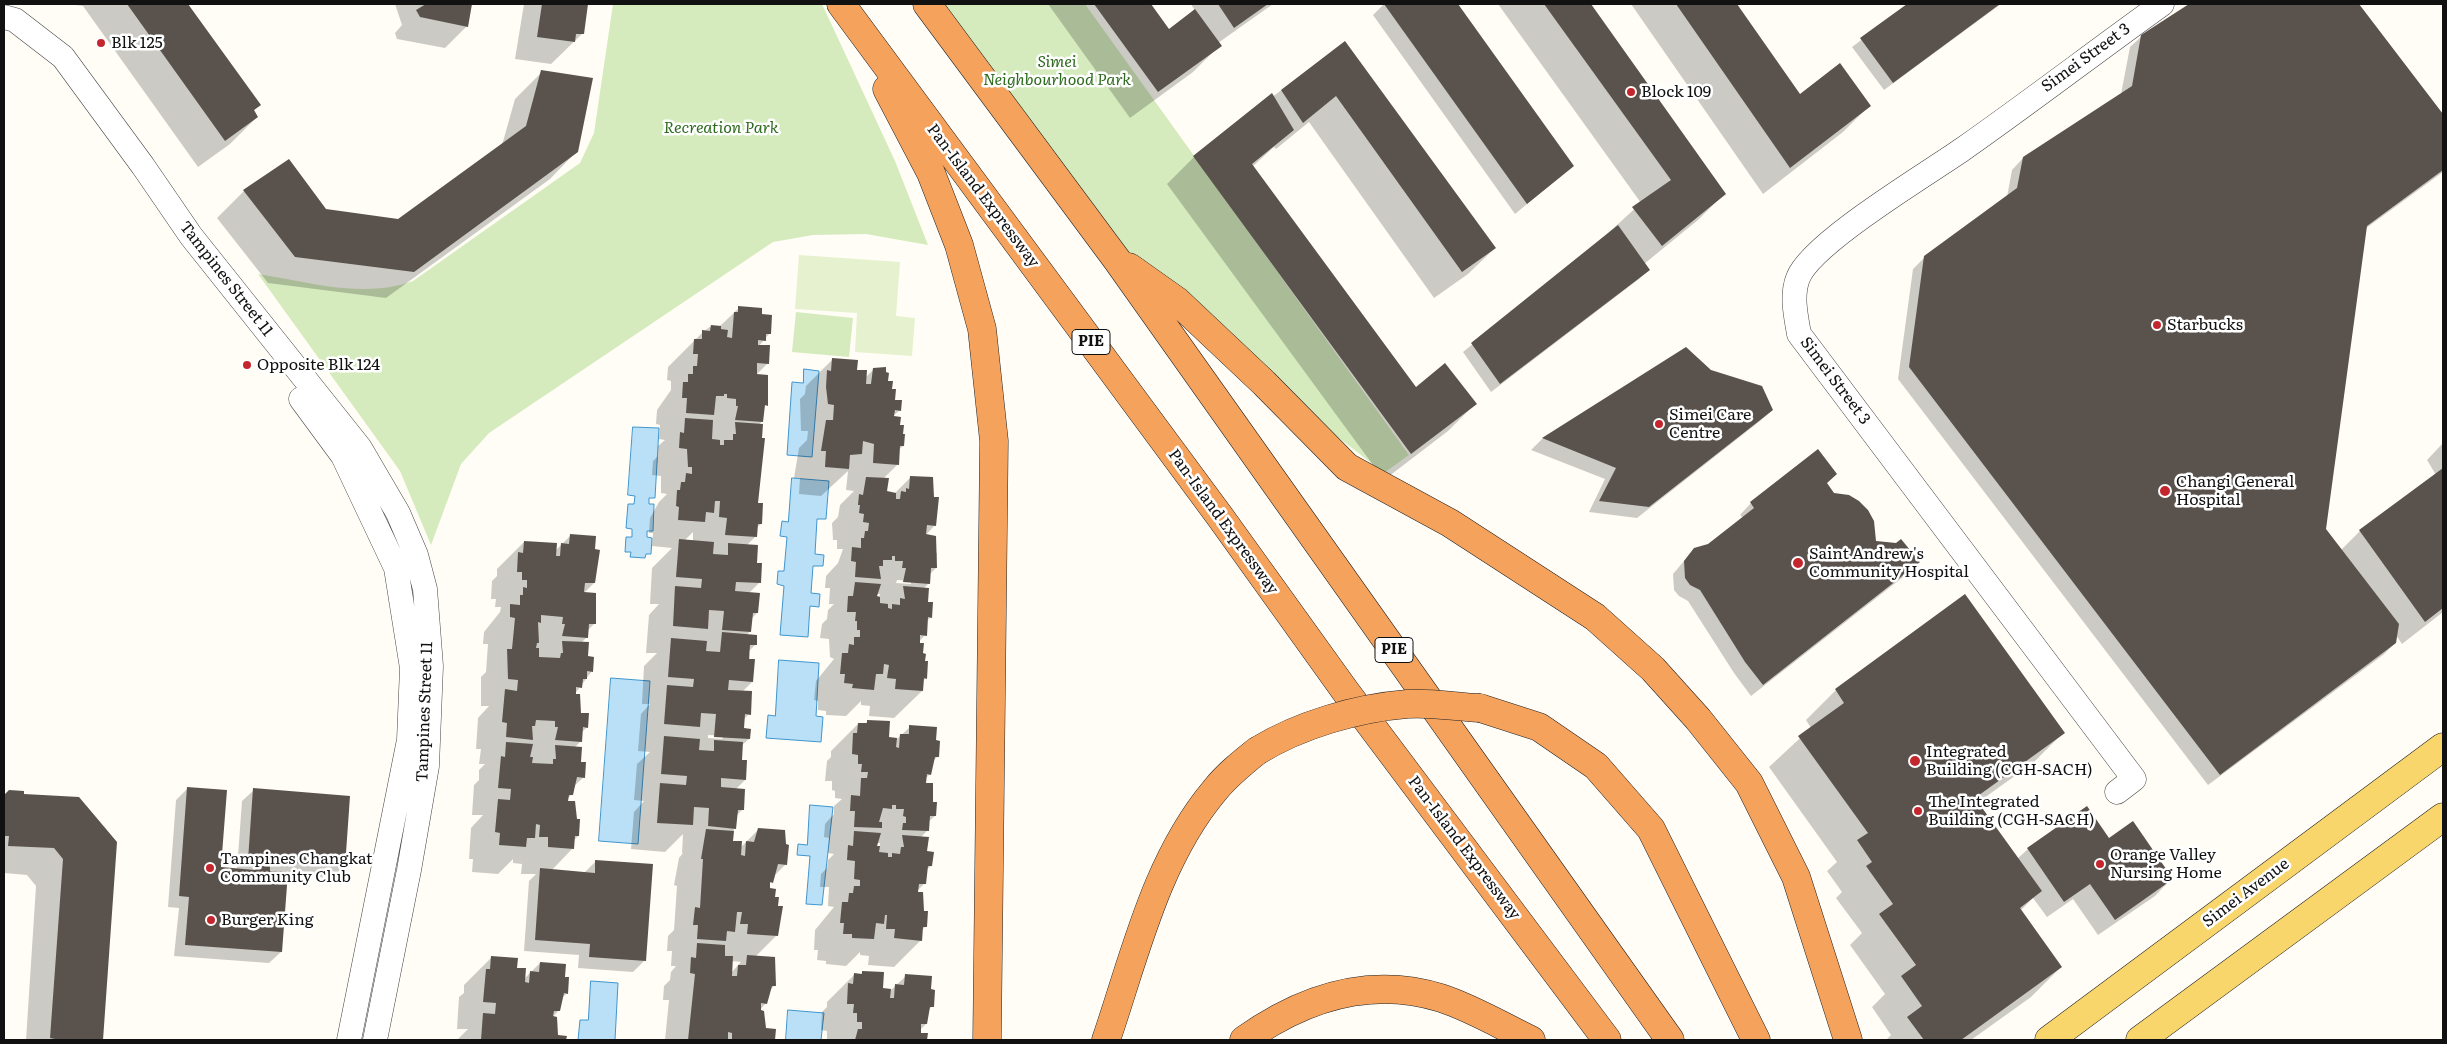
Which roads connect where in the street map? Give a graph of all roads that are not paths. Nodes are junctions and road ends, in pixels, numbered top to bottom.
1 (927, 4) edge
2 (2162, 4) edge
3 (843, 7) edge
4 (4, 17) edge
5 (4, 33) edge
6 (1118, 260) junction
7 (2443, 747) edge
8 (2117, 792) dead end
9 (2443, 816) edge
10 (349, 1040) edge
11 (375, 1040) edge
12 (987, 1040) edge
13 (1106, 1040) edge
14 (1244, 1040) edge
15 (1531, 1040) edge
16 (1607, 1040) edge
17 (1670, 1040) edge
18 (1756, 1040) edge
19 (1848, 1040) edge
20 (2049, 1040) edge
21 (2140, 1040) edge

1 - 6 highway, PIE
2 - 8 street, Simei Street 3
3 - 12 highway
3 - 16 highway, Pan-Island Expressway / PIE
4 - 11 street, Tampines Street 11
5 - 10 street, Tampines Street 11
6 - 17 highway, PIE
6 - 19 highway
7 - 20 main road, Simei Avenue
9 - 21 main road
13 - 18 highway, bridge
14 - 15 highway

